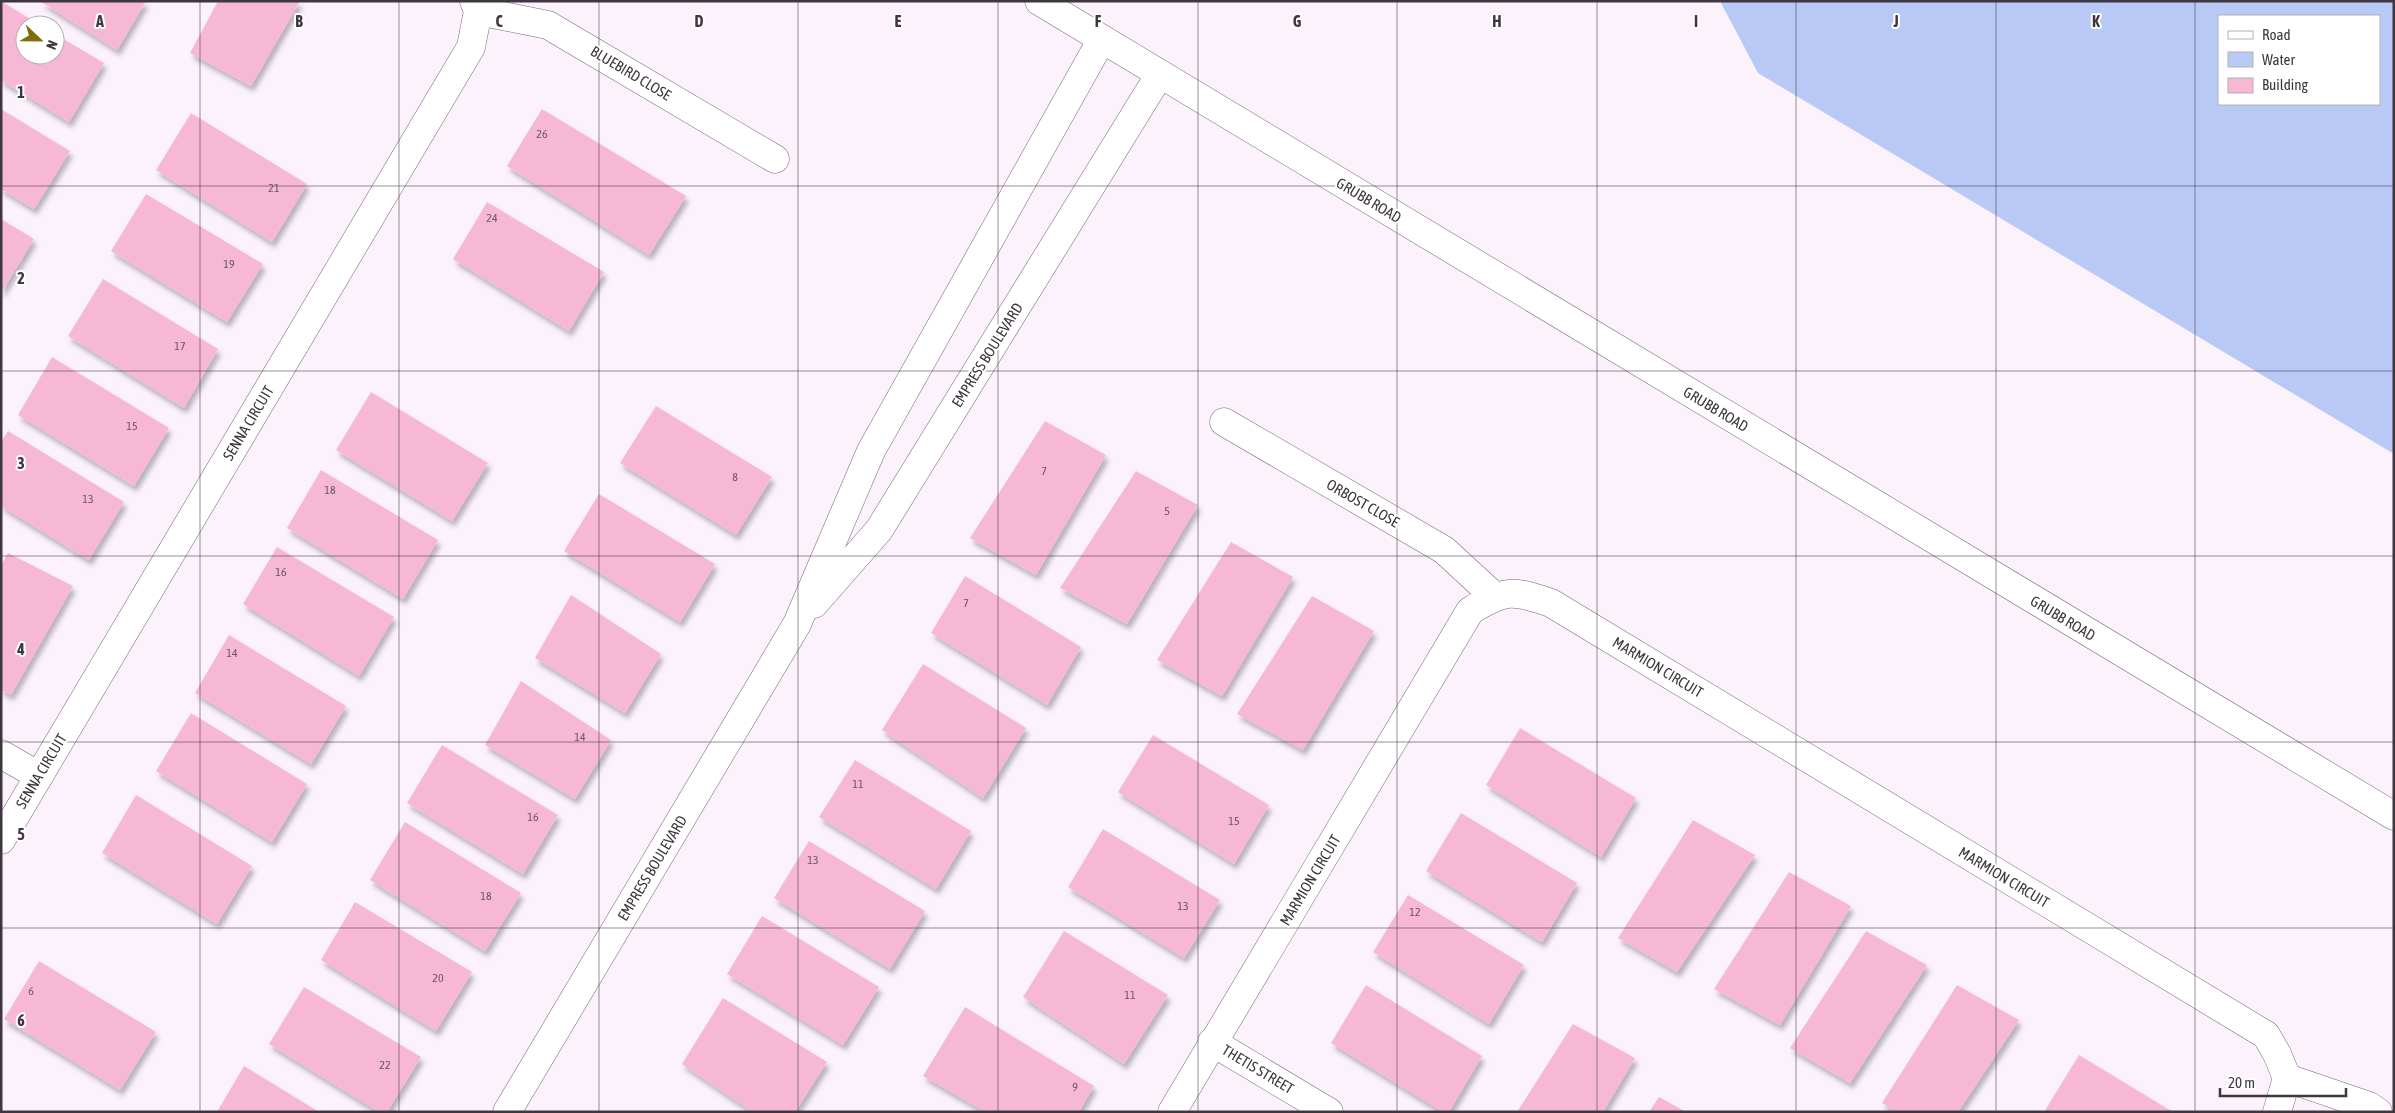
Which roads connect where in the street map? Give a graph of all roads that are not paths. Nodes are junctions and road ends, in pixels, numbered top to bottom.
1 (1039, 1) edge
2 (476, 6) edge
3 (1102, 39) junction
4 (1160, 74) junction
5 (775, 158) dead end
6 (1224, 422) dead end
7 (1494, 596) junction
8 (797, 624) junction
9 (1, 754) edge
10 (39, 776) junction
11 (2394, 816) edge
12 (1, 840) edge
13 (1212, 1042) junction
14 (2287, 1078) junction
15 (507, 1112) edge
16 (1172, 1112) edge
17 (1330, 1112) edge
18 (2277, 1112) edge
19 (2378, 1112) edge

1 - 3 street, GRUBB ROAD
2 - 5 street, BLUEBIRD CLOSE
2 - 10 street, SENNA CIRCUIT
3 - 4 street, GRUBB ROAD
3 - 8 street, EMPRESS BOULEVARD
4 - 8 street, EMPRESS BOULEVARD
4 - 11 street, GRUBB ROAD
6 - 7 street, ORBOST CLOSE
7 - 13 street, MARMION CIRCUIT
7 - 14 street, MARMION CIRCUIT
8 - 15 street, EMPRESS BOULEVARD
9 - 10 street
10 - 12 street, SENNA CIRCUIT
13 - 16 street, MARMION CIRCUIT
13 - 17 street, THETIS STREET
14 - 18 street
14 - 19 street

